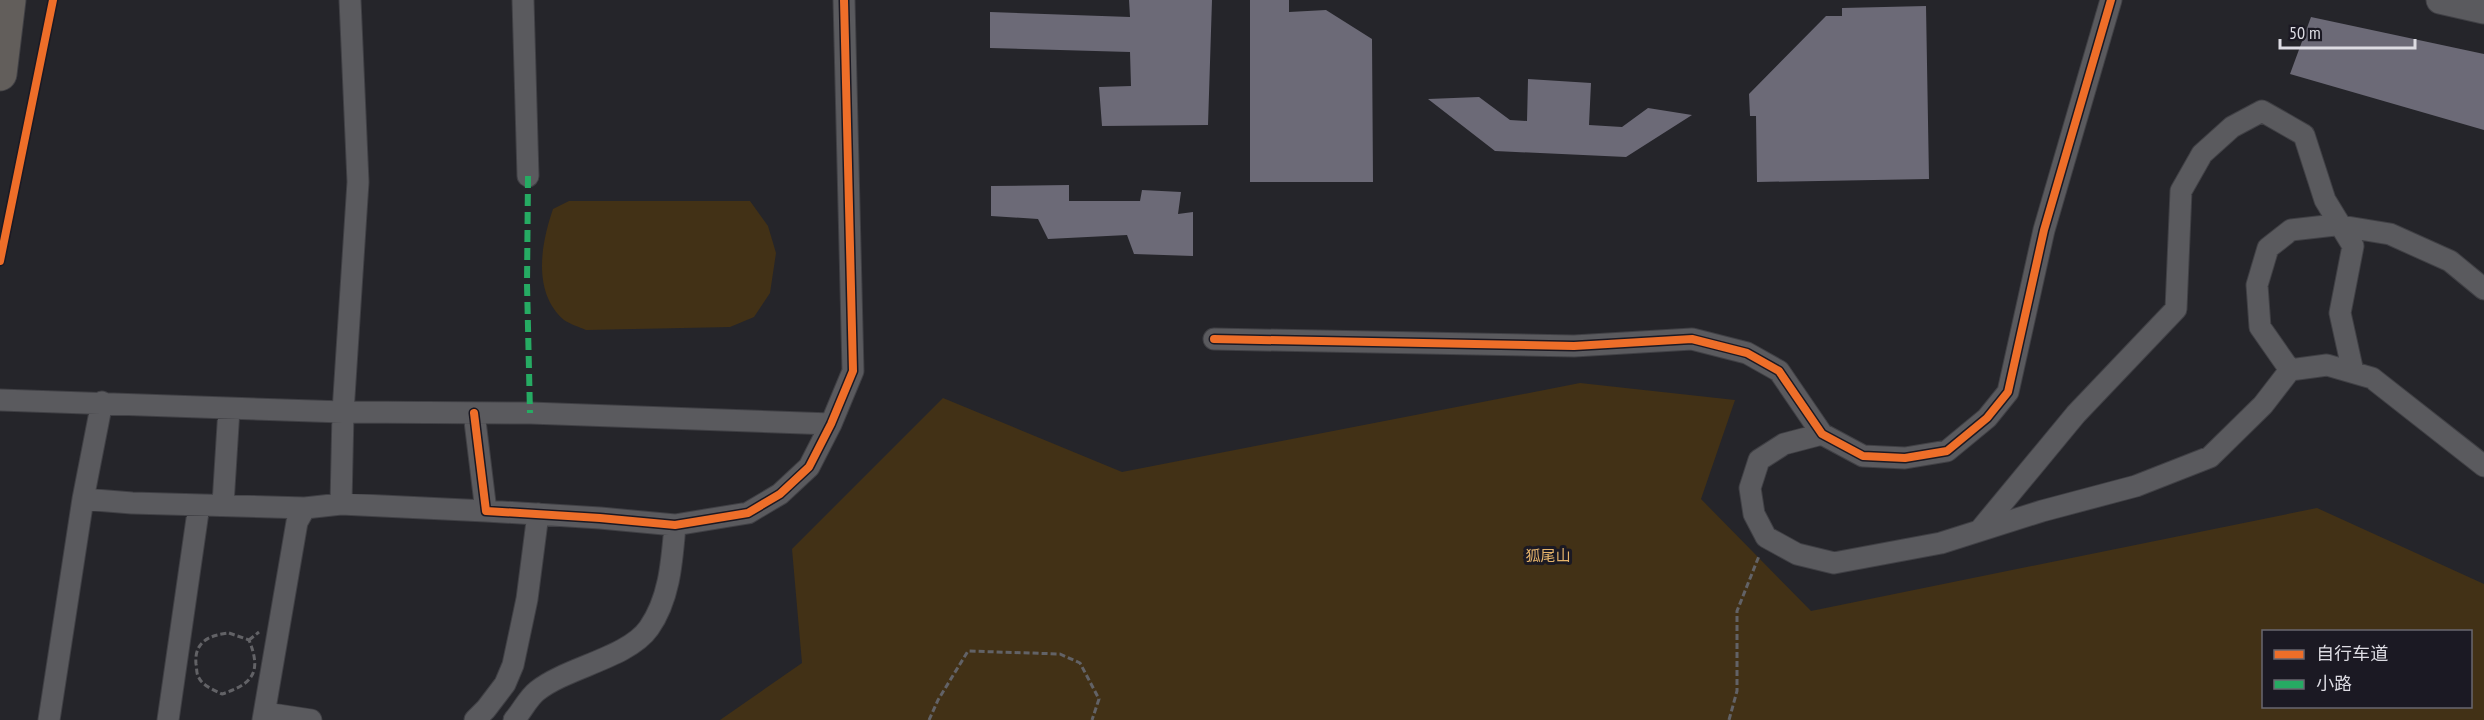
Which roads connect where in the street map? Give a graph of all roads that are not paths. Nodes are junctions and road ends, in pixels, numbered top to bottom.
1 (350, 0) edge
2 (523, 0) edge
3 (844, 0) edge
4 (2111, 0) edge
5 (2440, 0) edge
6 (11, 2) edge
7 (2484, 10) edge
8 (0, 74) edge
9 (528, 176) dead end
10 (2341, 227) junction
11 (2484, 289) edge
12 (1214, 339) dead end
13 (2290, 370) junction
14 (2353, 372) junction
15 (0, 400) edge
16 (102, 402) junction
17 (229, 409) junction
18 (343, 412) junction
19 (474, 413) junction
20 (831, 424) junction
21 (1822, 434) junction
22 (2484, 466) edge
23 (83, 499) junction
24 (223, 504) junction
25 (341, 504) junction
26 (199, 505) junction
27 (305, 508) junction
28 (486, 511) junction
29 (538, 514) junction
30 (675, 525) junction
31 (1979, 531) junction
32 (264, 716) edge
33 (49, 720) edge
34 (168, 720) edge
35 (311, 720) edge
36 (475, 720) edge
37 (514, 720) edge

1 - 18 street
2 - 9 street
3 - 20 street
4 - 21 street
5 - 7 street
6 - 8 main road
10 - 11 street
10 - 13 street
10 - 14 street
10 - 31 street
12 - 21 street
13 - 14 street
13 - 31 street
14 - 22 street
15 - 16 street
16 - 17 street
16 - 23 street
17 - 18 street
17 - 24 street
18 - 19 street
18 - 25 street
19 - 20 street
19 - 28 street
20 - 30 street
21 - 31 street
23 - 26 street
23 - 33 street
24 - 26 street
24 - 27 street
25 - 27 street
25 - 28 street
26 - 34 street
27 - 32 street
28 - 29 street
29 - 30 street
29 - 36 street
30 - 37 street
32 - 35 street

